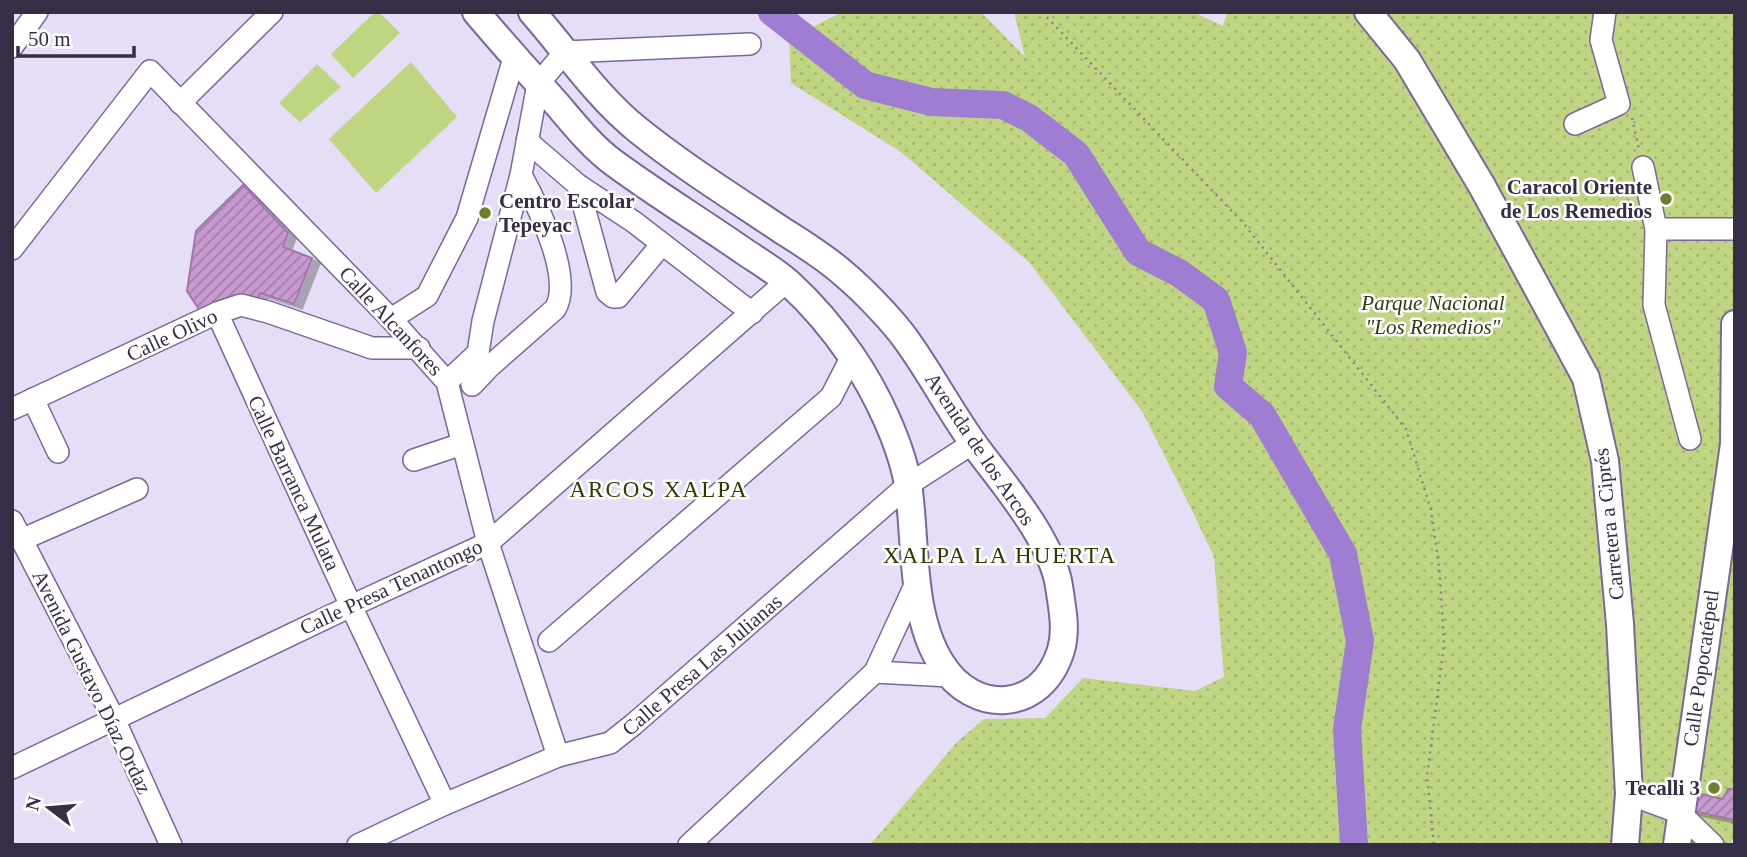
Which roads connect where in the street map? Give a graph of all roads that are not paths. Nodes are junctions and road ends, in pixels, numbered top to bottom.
1 (37, 12) edge
2 (272, 12) edge
3 (476, 12) edge
4 (533, 12) edge
5 (1368, 12) edge
6 (1605, 12) edge
7 (750, 44) dead end
8 (12, 47) edge
9 (565, 52) junction
10 (514, 58) junction
11 (538, 84) junction
12 (180, 103) junction
13 (1575, 124) dead end
14 (527, 141) junction
15 (1643, 167) dead end
16 (521, 175) junction
17 (578, 185) junction
18 (1656, 229) junction
19 (1735, 229) edge
20 (662, 244) junction
21 (12, 249) edge
22 (787, 281) junction
23 (217, 313) junction
24 (752, 313) junction
25 (391, 319) junction
26 (1735, 324) edge
27 (419, 348) junction
28 (852, 356) junction
29 (484, 360) junction
30 (447, 382) junction
31 (472, 385) dead end
32 (872, 390) junction
33 (831, 397) junction
34 (33, 399) junction
35 (12, 409) edge
36 (1690, 439) dead end
37 (973, 443) junction
38 (462, 444) junction
39 (58, 452) dead end
40 (414, 460) dead end
41 (908, 485) junction
42 (137, 489) dead end
43 (17, 530) edge
44 (488, 543) junction
45 (917, 582) junction
46 (351, 606) junction
47 (549, 641) dead end
48 (875, 672) junction
49 (949, 676) junction
50 (114, 719) junction
51 (558, 756) junction
52 (12, 768) edge
53 (1629, 794) junction
54 (445, 804) junction
55 (1680, 813) junction
56 (171, 845) edge
57 (358, 845) edge
58 (689, 845) edge
59 (1625, 845) edge
60 (1676, 845) edge
61 (1713, 845) edge

1 - 8 street
2 - 12 street
3 - 10 main road, Avenida de los Arcos
4 - 9 main road, Avenida de los Arcos
5 - 53 main road, Carretera a Ciprés
6 - 13 street
7 - 9 street
9 - 11 street
9 - 37 main road, Avenida de los Arcos
10 - 11 main road, Avenida de los Arcos
10 - 25 street
11 - 14 street
11 - 22 main road, Avenida de los Arcos
12 - 21 street, Calle Alcanfores
12 - 25 street, Calle Alcanfores
14 - 16 street
14 - 17 street
15 - 18 street
16 - 29 street
16 - 29 street
17 - 20 street
17 - 20 street
18 - 19 street
18 - 36 street
20 - 24 street
22 - 24 street, Calle Presa Tenantongo
22 - 28 main road, Avenida de los Arcos
23 - 27 street, Calle Olivo
23 - 34 street, Calle Olivo
23 - 46 street, Calle Barranca Mulata
24 - 44 street, Calle Presa Tenantongo
25 - 27 street, Calle Alcanfores
26 - 55 main road, Calle Popocatépetl
27 - 30 street, Calle Alcanfores
28 - 32 main road, Avenida de los Arcos
28 - 33 street
29 - 30 street
29 - 31 street
30 - 38 street, Calle Alcanfores
32 - 33 street
32 - 41 main road, Avenida de los Arcos
33 - 47 street
34 - 35 street, Calle Olivo
34 - 39 street
37 - 41 street, Calle Presa Las Julianas
37 - 49 main road, Avenida de los Arcos
38 - 40 street
38 - 44 street, Calle Alcanfores
41 - 45 main road, Avenida de los Arcos
41 - 51 street, Calle Presa Las Julianas
42 - 43 street
43 - 50 street, Avenida Gustavo Díaz Ordaz
44 - 46 street, Calle Presa Tenantongo
44 - 51 street, Calle Alcanfores
45 - 48 street
45 - 49 main road, Avenida de los Arcos
46 - 50 street, Calle Presa Tenantongo
46 - 54 street, Calle Barranca Mulata
48 - 49 street
48 - 58 street
50 - 52 street, Calle Presa Tenantongo
50 - 56 street, Avenida Gustavo Díaz Ordaz
51 - 54 street, Calle Presa Las Julianas
53 - 55 street
53 - 59 main road, Carretera a Ciprés
54 - 57 street, Calle Presa Las Julianas
55 - 60 main road, Calle Popocatépetl
55 - 61 street

